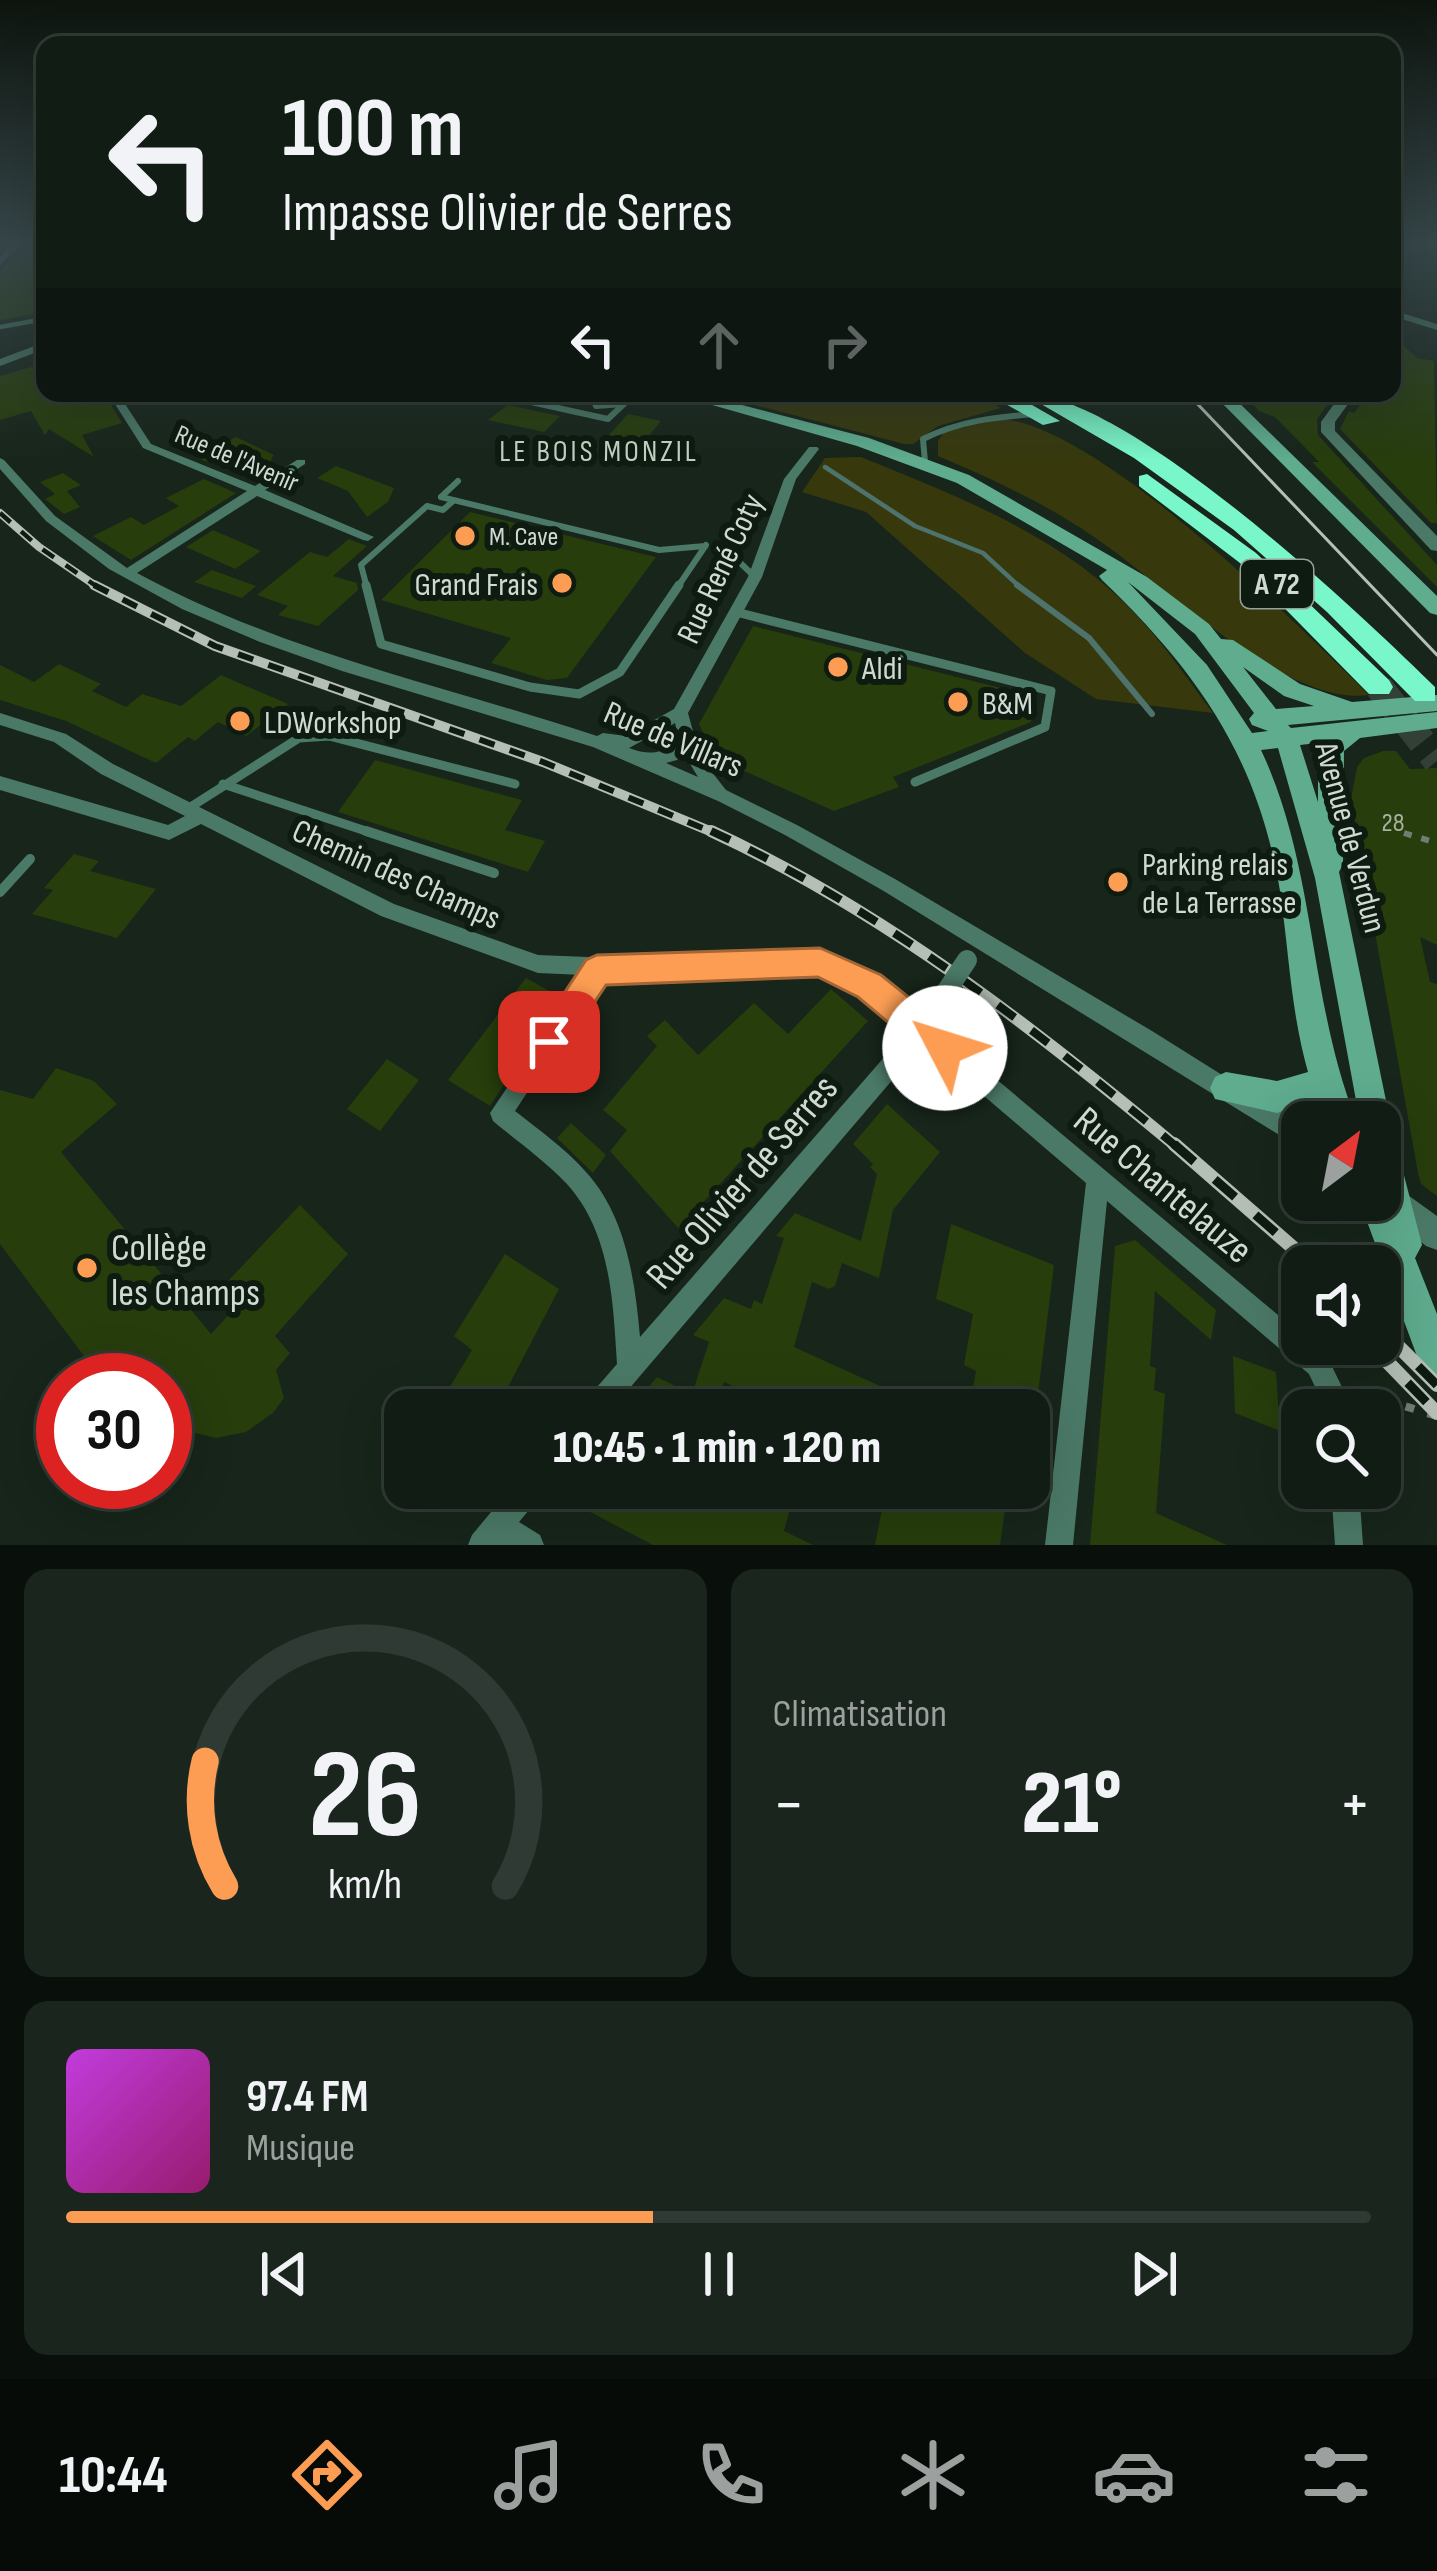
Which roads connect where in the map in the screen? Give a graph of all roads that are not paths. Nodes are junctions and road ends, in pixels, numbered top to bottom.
1 (1402, 316) edge
2 (36, 321) edge
3 (0, 327) edge
4 (1437, 327) edge
5 (36, 349) edge
6 (0, 363) edge
7 (119, 402) edge
8 (529, 402) edge
9 (552, 402) edge
10 (595, 402) edge
11 (625, 402) edge
12 (625, 402) edge
13 (712, 402) edge
14 (1229, 402) edge
15 (1342, 402) edge
16 (1035, 404) edge
17 (556, 408) junction
18 (794, 424) junction
19 (863, 442) junction
20 (813, 449) junction
21 (0, 462) edge
22 (301, 462) dead end
23 (925, 462) junction
24 (458, 481) dead end
25 (258, 493) junction
26 (453, 501) junction
27 (1057, 531) junction
28 (368, 537) dead end
29 (1437, 546) edge
30 (732, 555) dead end
31 (127, 574) junction
32 (755, 577) junction
33 (1437, 608) edge
34 (736, 612) junction
35 (1202, 629) junction
36 (1378, 687) tunnel mouth
37 (1431, 698) edge
38 (680, 713) junction
39 (0, 719) edge
40 (1437, 720) edge
41 (1354, 722) junction
42 (1281, 729) junction
43 (1243, 731) junction
44 (585, 738) junction
45 (687, 742) junction
46 (639, 761) junction
47 (914, 782) dead end
48 (0, 783) edge
49 (223, 784) junction
50 (515, 784) dead end
51 (722, 796) junction
52 (196, 811) junction
53 (30, 859) dead end
54 (494, 873) dead end
55 (1328, 878) junction
56 (0, 892) edge
57 (981, 939) junction
58 (597, 970) junction
59 (921, 1029) junction
60 (1324, 1083) junction
61 (1226, 1088) junction
62 (1332, 1101) edge
63 (1372, 1101) edge
64 (1281, 1124) edge
65 (1098, 1180) junction
66 (1401, 1209) edge
67 (1392, 1221) edge
68 (1437, 1235) edge
69 (1433, 1342) edge
70 (630, 1368) junction
71 (612, 1389) edge
72 (1330, 1389) edge
73 (512, 1509) edge
74 (1346, 1509) edge
75 (490, 1535) edge
76 (530, 1545) edge
77 (1059, 1545) edge
78 (1348, 1545) edge

1 - 4 street
2 - 3 lane
5 - 6 street
7 - 25 street, Rue de l'Avenir
8 - 17 lane
9 - 17 lane
10 - 11 lane
12 - 17 lane
13 - 18 main road, Avenue de Verdun
14 - 33 main road
15 - 29 street
16 - 23 lane
16 - 36 highway, A 72
16 - 37 highway, A 72
18 - 19 main road, Avenue de Verdun
18 - 20 main road
19 - 20 main road
19 - 23 main road, Avenue de Verdun
20 - 32 street, Rue René Coty
21 - 31 street, Rue de Villars
22 - 25 street
23 - 27 main road, Avenue de Verdun
24 - 26 lane
25 - 28 street, Rue de l'Avenir
25 - 31 street
26 - 26 lane
27 - 35 main road, Avenue de Verdun
27 - 43 main road, Avenue de Verdun
30 - 32 lane
31 - 44 street, Rue de Villars
32 - 34 street, Rue René Coty
34 - 38 street, Rue René Coty
34 - 47 lane
35 - 41 main road
35 - 42 main road, Avenue de Verdun
37 - 41 main road
38 - 44 street
38 - 45 street
39 - 52 street, Chemin des Champs
40 - 41 main road
41 - 42 main road
41 - 55 main road
42 - 43 main road
42 - 55 main road, Avenue de Verdun
43 - 60 main road, Avenue de Verdun
44 - 46 street, Rue de Villars
45 - 46 street
45 - 51 street
46 - 51 street, Rue de Villars
48 - 52 street
49 - 50 lane
49 - 52 lane
49 - 54 lane
51 - 57 street, Rue de Villars
52 - 58 street, Chemin des Champs
53 - 56 lane
55 - 63 main road, Avenue de Verdun
57 - 59 street, Rue Olivier de Serres, bridge
57 - 61 street, Rue de Villars
58 - 59 street, Chemin des Champs
58 - 70 street
59 - 65 street, Rue Chantelauze
59 - 70 street, Rue Olivier de Serres
60 - 61 main road
60 - 62 main road, Avenue de Verdun
61 - 64 street, Rue de Villars
65 - 72 street, Rue Chantelauze
65 - 77 street
66 - 68 street
67 - 69 main road
70 - 71 street, Rue Olivier de Serres
73 - 75 street
74 - 78 street
75 - 76 street

